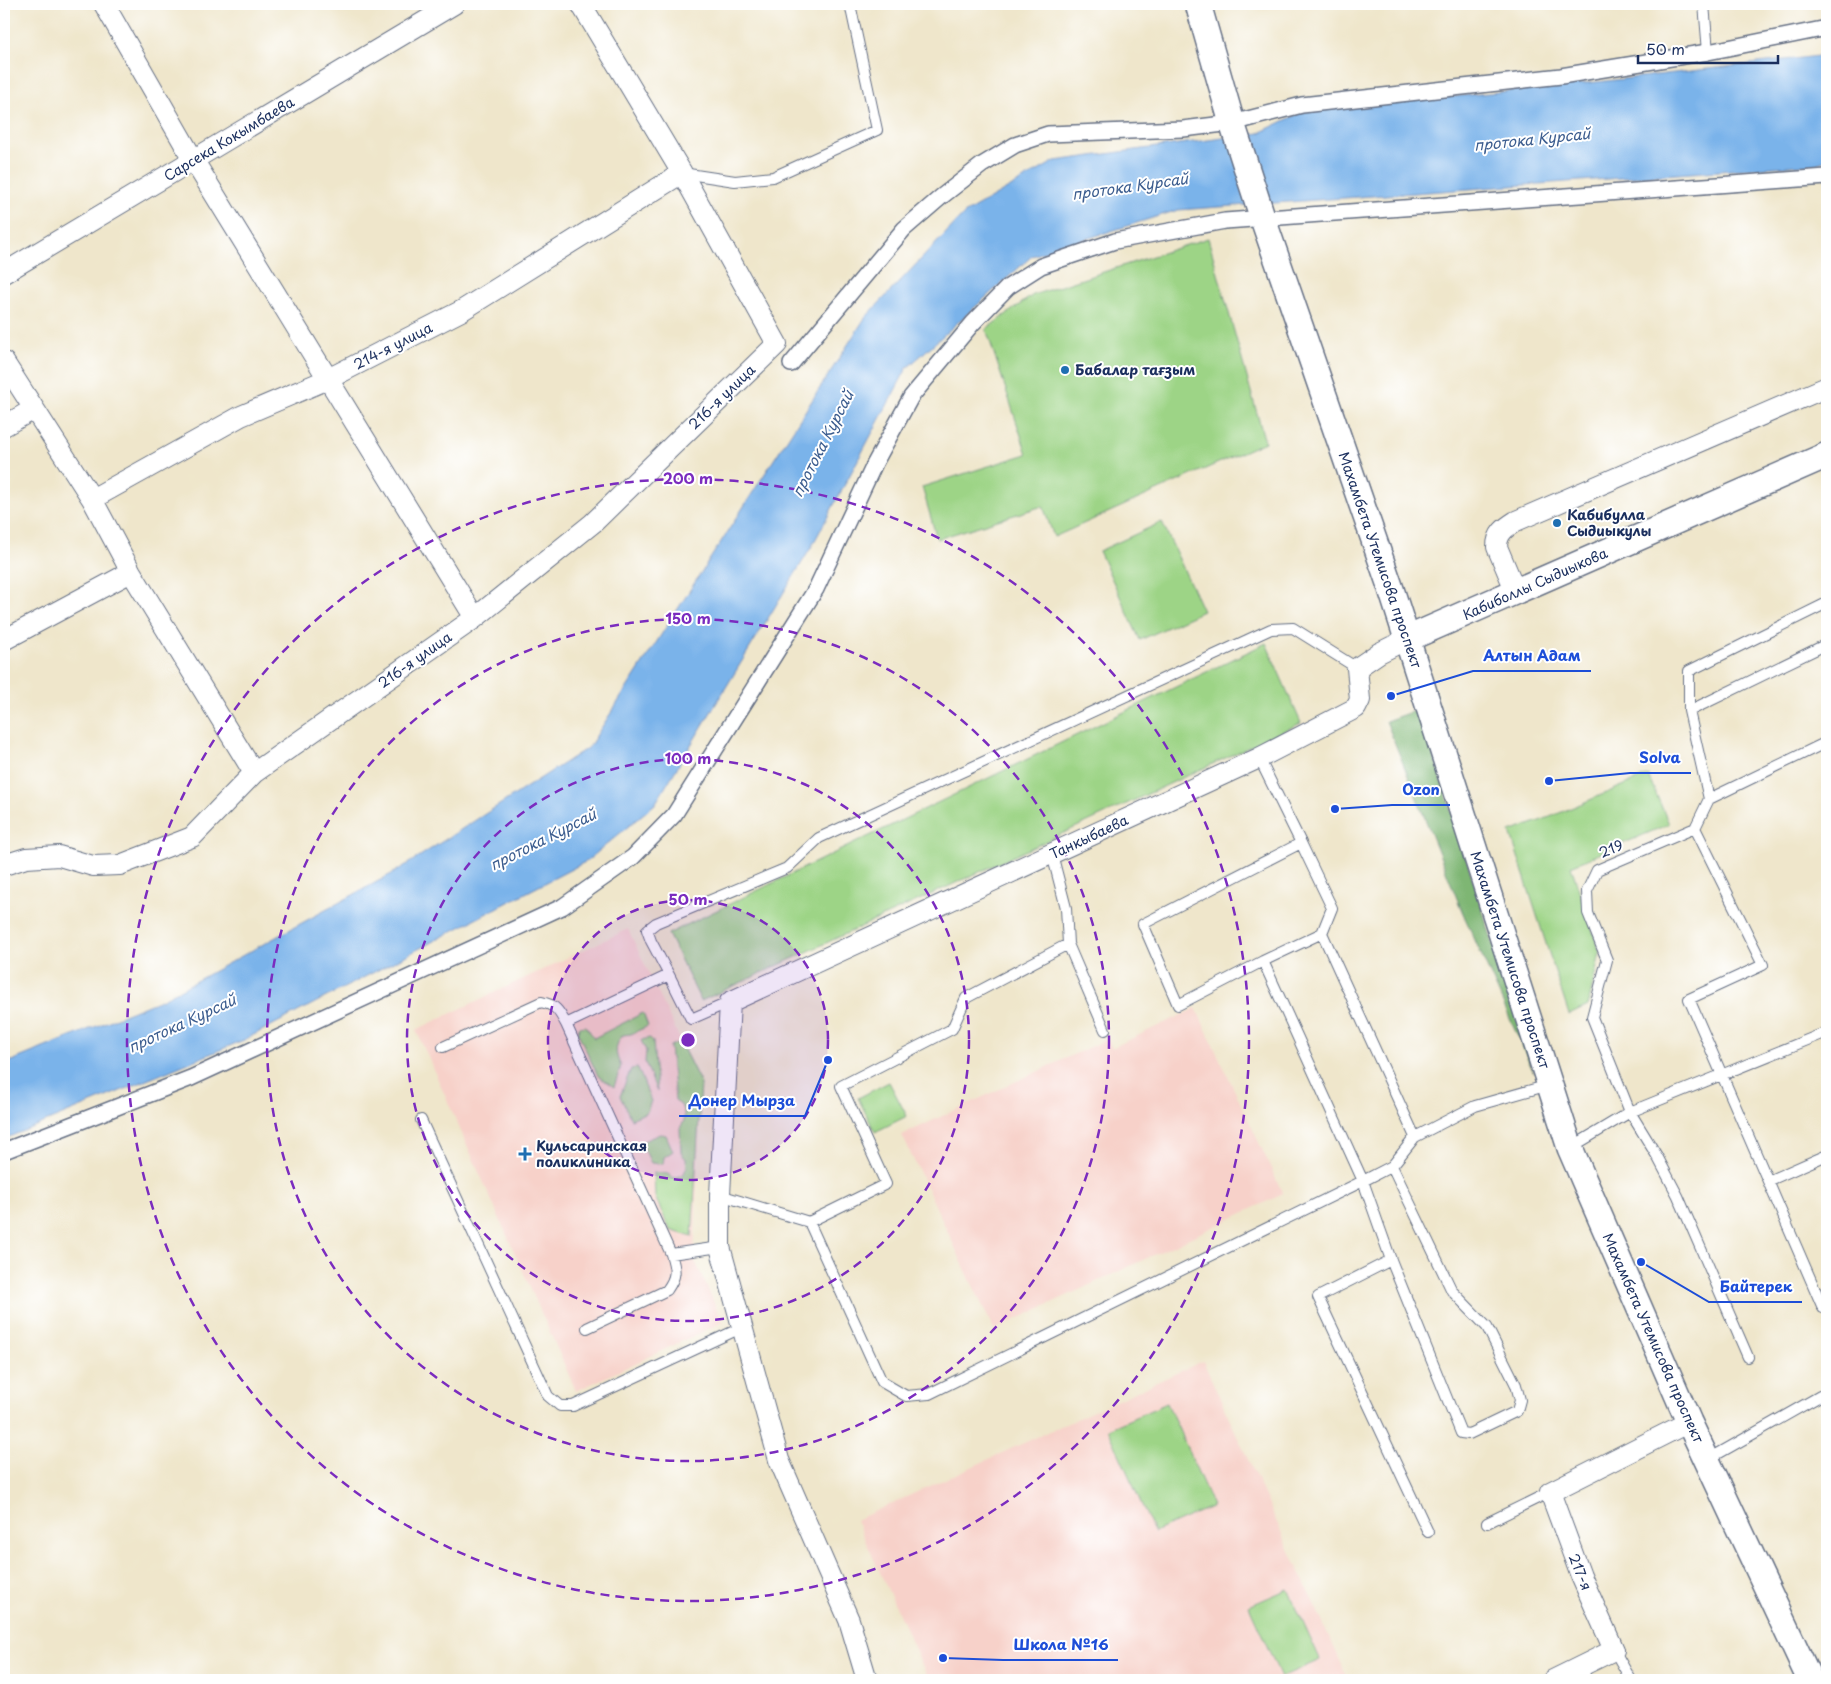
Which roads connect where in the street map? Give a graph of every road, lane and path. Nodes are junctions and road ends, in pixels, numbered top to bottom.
1 (104, 4) edge
2 (454, 4) edge
3 (581, 4) edge
4 (850, 4) edge
5 (1198, 4) edge
6 (1704, 4) edge
7 (1827, 28) edge
8 (1708, 52) junction
9 (1238, 121) junction
10 (194, 161) junction
11 (682, 173) junction
12 (1827, 177) edge
13 (1263, 219) junction
14 (4, 273) edge
15 (4, 362) edge
16 (791, 364) dead end
17 (328, 378) junction
18 (1827, 387) edge
19 (34, 409) junction
20 (4, 426) edge
21 (1827, 455) edge
22 (92, 499) junction
23 (131, 572) junction
24 (1516, 592) junction
25 (1827, 603) edge
26 (475, 618) junction
27 (1407, 639) junction
28 (4, 640) edge
29 (1827, 644) edge
30 (1357, 668) junction
31 (1689, 711) junction
32 (1827, 742) edge
33 (1259, 758) junction
34 (254, 773) junction
35 (1709, 799) junction
36 (1695, 828) junction
37 (1301, 843) junction
38 (1052, 854) junction
39 (4, 866) edge
40 (1322, 933) junction
41 (1068, 944) junction
42 (1263, 961) junction
43 (669, 975) junction
44 (730, 1002) junction
45 (566, 1024) junction
46 (1104, 1030) dead end
47 (1827, 1032) edge
48 (443, 1047) dead end
49 (1721, 1076) junction
50 (1549, 1085) junction
51 (1630, 1112) junction
52 (421, 1120) dead end
53 (1415, 1137) junction
54 (1570, 1148) junction
55 (4, 1151) edge
56 (1827, 1155) edge
57 (1392, 1166) junction
58 (1363, 1181) junction
59 (1768, 1181) junction
60 (720, 1195) junction
61 (810, 1222) junction
62 (720, 1247) junction
63 (671, 1254) junction
64 (1391, 1260) junction
65 (1827, 1306) edge
66 (587, 1328) dead end
67 (743, 1328) junction
68 (1748, 1357) dead end
69 (1827, 1396) edge
70 (1689, 1422) junction
71 (1707, 1460) junction
72 (1550, 1492) junction
73 (1487, 1523) dead end
74 (1428, 1532) dead end
75 (1614, 1650) junction
76 (1584, 1674) edge
77 (867, 1680) edge
78 (1553, 1680) edge
79 (1631, 1680) edge
80 (1810, 1680) edge

1 - 10 street
2 - 10 street, Сарсека Кокымбаева
3 - 11 street
4 - 11 lane
5 - 9 street, Махамбета Утемисова проспект
6 - 8 lane
7 - 8 street
8 - 9 street
9 - 13 street, Махамбета Утемисова проспект
9 - 16 street
10 - 14 street, Сарсека Кокымбаева
10 - 17 street
11 - 17 street, 214-я улица
11 - 26 street, 216-я улица
12 - 13 street
13 - 27 street, Махамбета Утемисова проспект
13 - 55 street
15 - 19 street
17 - 22 street, 214-я улица
17 - 26 street
18 - 24 street
19 - 20 street
19 - 22 street
21 - 24 street, Кабиболлы Сыдиыкова
22 - 23 street
23 - 28 street
23 - 34 street
24 - 27 street, Кабиболлы Сыдиыкова
25 - 31 lane
26 - 34 street, 216-я улица
27 - 30 street
27 - 50 street, Махамбета Утемисова проспект
29 - 31 lane
30 - 33 street, Танкыбаева
30 - 43 lane
31 - 35 lane
32 - 35 lane
33 - 37 lane
33 - 38 street, Танкыбаева
34 - 39 street, 216-я улица
35 - 36 lane
36 - 49 lane
36 - 51 lane, 219
37 - 40 lane
37 - 42 lane
38 - 41 lane
38 - 44 street, Танкыбаева
40 - 42 lane
40 - 53 lane
41 - 46 lane
41 - 61 lane
42 - 58 lane
43 - 44 lane
43 - 45 lane
44 - 60 street
45 - 48 lane
45 - 63 lane
47 - 49 lane
49 - 51 lane
49 - 59 lane
50 - 53 lane
50 - 54 street, Махамбета Утемисова проспект
51 - 54 lane
51 - 68 lane, 219
52 - 67 lane
53 - 57 lane
54 - 70 street, Махамбета Утемисова проспект
56 - 59 lane
57 - 58 lane
57 - 64 lane
58 - 61 lane
58 - 64 lane
59 - 65 lane
60 - 61 lane
60 - 62 street
62 - 63 lane
62 - 67 street
63 - 66 lane
64 - 74 lane
67 - 77 street
69 - 71 lane
70 - 71 street, Махамбета Утемисова проспект
70 - 72 street
71 - 80 street, Махамбета Утемисова проспект
72 - 73 lane
72 - 75 street, 217-я
75 - 76 street
75 - 79 lane
76 - 78 street

